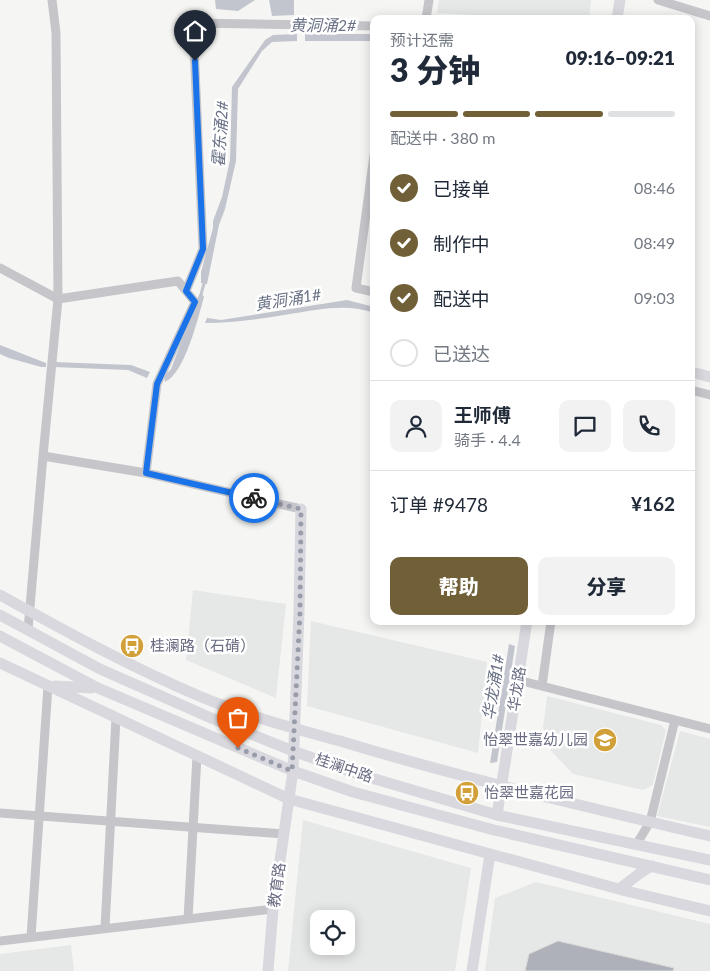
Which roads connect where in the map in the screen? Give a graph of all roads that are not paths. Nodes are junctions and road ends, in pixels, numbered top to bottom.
1 (52, 0) edge
2 (429, 0) edge
3 (620, 0) edge
4 (658, 0) edge
5 (427, 15) edge
6 (618, 15) edge
7 (710, 16) edge
8 (370, 26) edge
9 (370, 185) edge
10 (0, 268) edge
11 (186, 291) junction
12 (370, 291) edge
13 (58, 299) junction
14 (695, 373) edge
15 (710, 377) edge
16 (695, 391) edge
17 (710, 395) edge
18 (43, 456) junction
19 (146, 473) junction
20 (301, 509) joint
21 (0, 595) edge
22 (29, 611) junction
23 (0, 615) edge
24 (526, 625) edge
25 (550, 625) edge
26 (28, 630) junction
27 (0, 636) edge
28 (0, 663) edge
29 (518, 680) junction
30 (48, 686) junction
31 (542, 686) junction
32 (98, 688) junction
33 (116, 718) junction
34 (675, 720) junction
35 (294, 728) junction
36 (710, 729) edge
37 (293, 751) junction
38 (197, 756) junction
39 (292, 771) junction
40 (502, 786) junction
41 (288, 799) junction
42 (0, 813) edge
43 (497, 816) junction
44 (39, 817) junction
45 (111, 822) junction
46 (650, 822) junction
47 (193, 827) junction
48 (284, 834) junction
49 (710, 836) edge
50 (636, 845) junction
51 (490, 854) junction
52 (710, 860) edge
53 (652, 866) junction
54 (710, 880) edge
55 (619, 889) junction
56 (273, 909) junction
57 (710, 911) edge
58 (188, 919) junction
59 (105, 928) junction
60 (31, 937) junction
61 (0, 941) edge
62 (268, 971) edge
63 (472, 971) edge

1 - 13 street
2 - 5 street
3 - 6 main road
4 - 7 street
8 - 11 street
9 - 12 street
10 - 13 street
11 - 13 street
11 - 19 street
13 - 18 street
14 - 15 main road
16 - 17 street
18 - 19 street
18 - 22 street
19 - 20 street
20 - 35 main road, 教育路
21 - 22 main road
22 - 26 street
22 - 35 main road
23 - 26 main road, 桂澜中路
24 - 29 main road, 华龙路
25 - 31 street
26 - 37 main road, 桂澜中路
27 - 32 main road, 桂澜中路
28 - 30 main road
29 - 31 street
29 - 40 main road, 华龙路
30 - 32 main road
30 - 33 main road
30 - 44 street
31 - 34 street
32 - 39 main road, 桂澜中路
33 - 38 main road
33 - 45 street
34 - 36 street
34 - 46 street
35 - 37 main road, 教育路
35 - 40 main road
37 - 39 main road, 教育路
37 - 43 main road, 桂澜中路
38 - 41 main road
38 - 47 street
39 - 41 main road, 教育路
39 - 53 main road, 桂澜中路
40 - 43 main road, 华龙路
40 - 46 main road
41 - 48 main road, 教育路
41 - 51 main road
42 - 44 street
43 - 50 main road, 桂澜中路
44 - 45 street
44 - 60 street
45 - 47 street
45 - 59 street
46 - 49 main road
46 - 50 street
47 - 48 street
47 - 58 street
48 - 56 main road, 教育路
50 - 52 main road, 桂澜中路
51 - 55 main road
51 - 63 main road
53 - 54 main road, 桂澜中路
53 - 55 main road
55 - 57 main road
56 - 58 street
56 - 62 main road, 教育路
58 - 59 street
59 - 60 street
60 - 61 street

